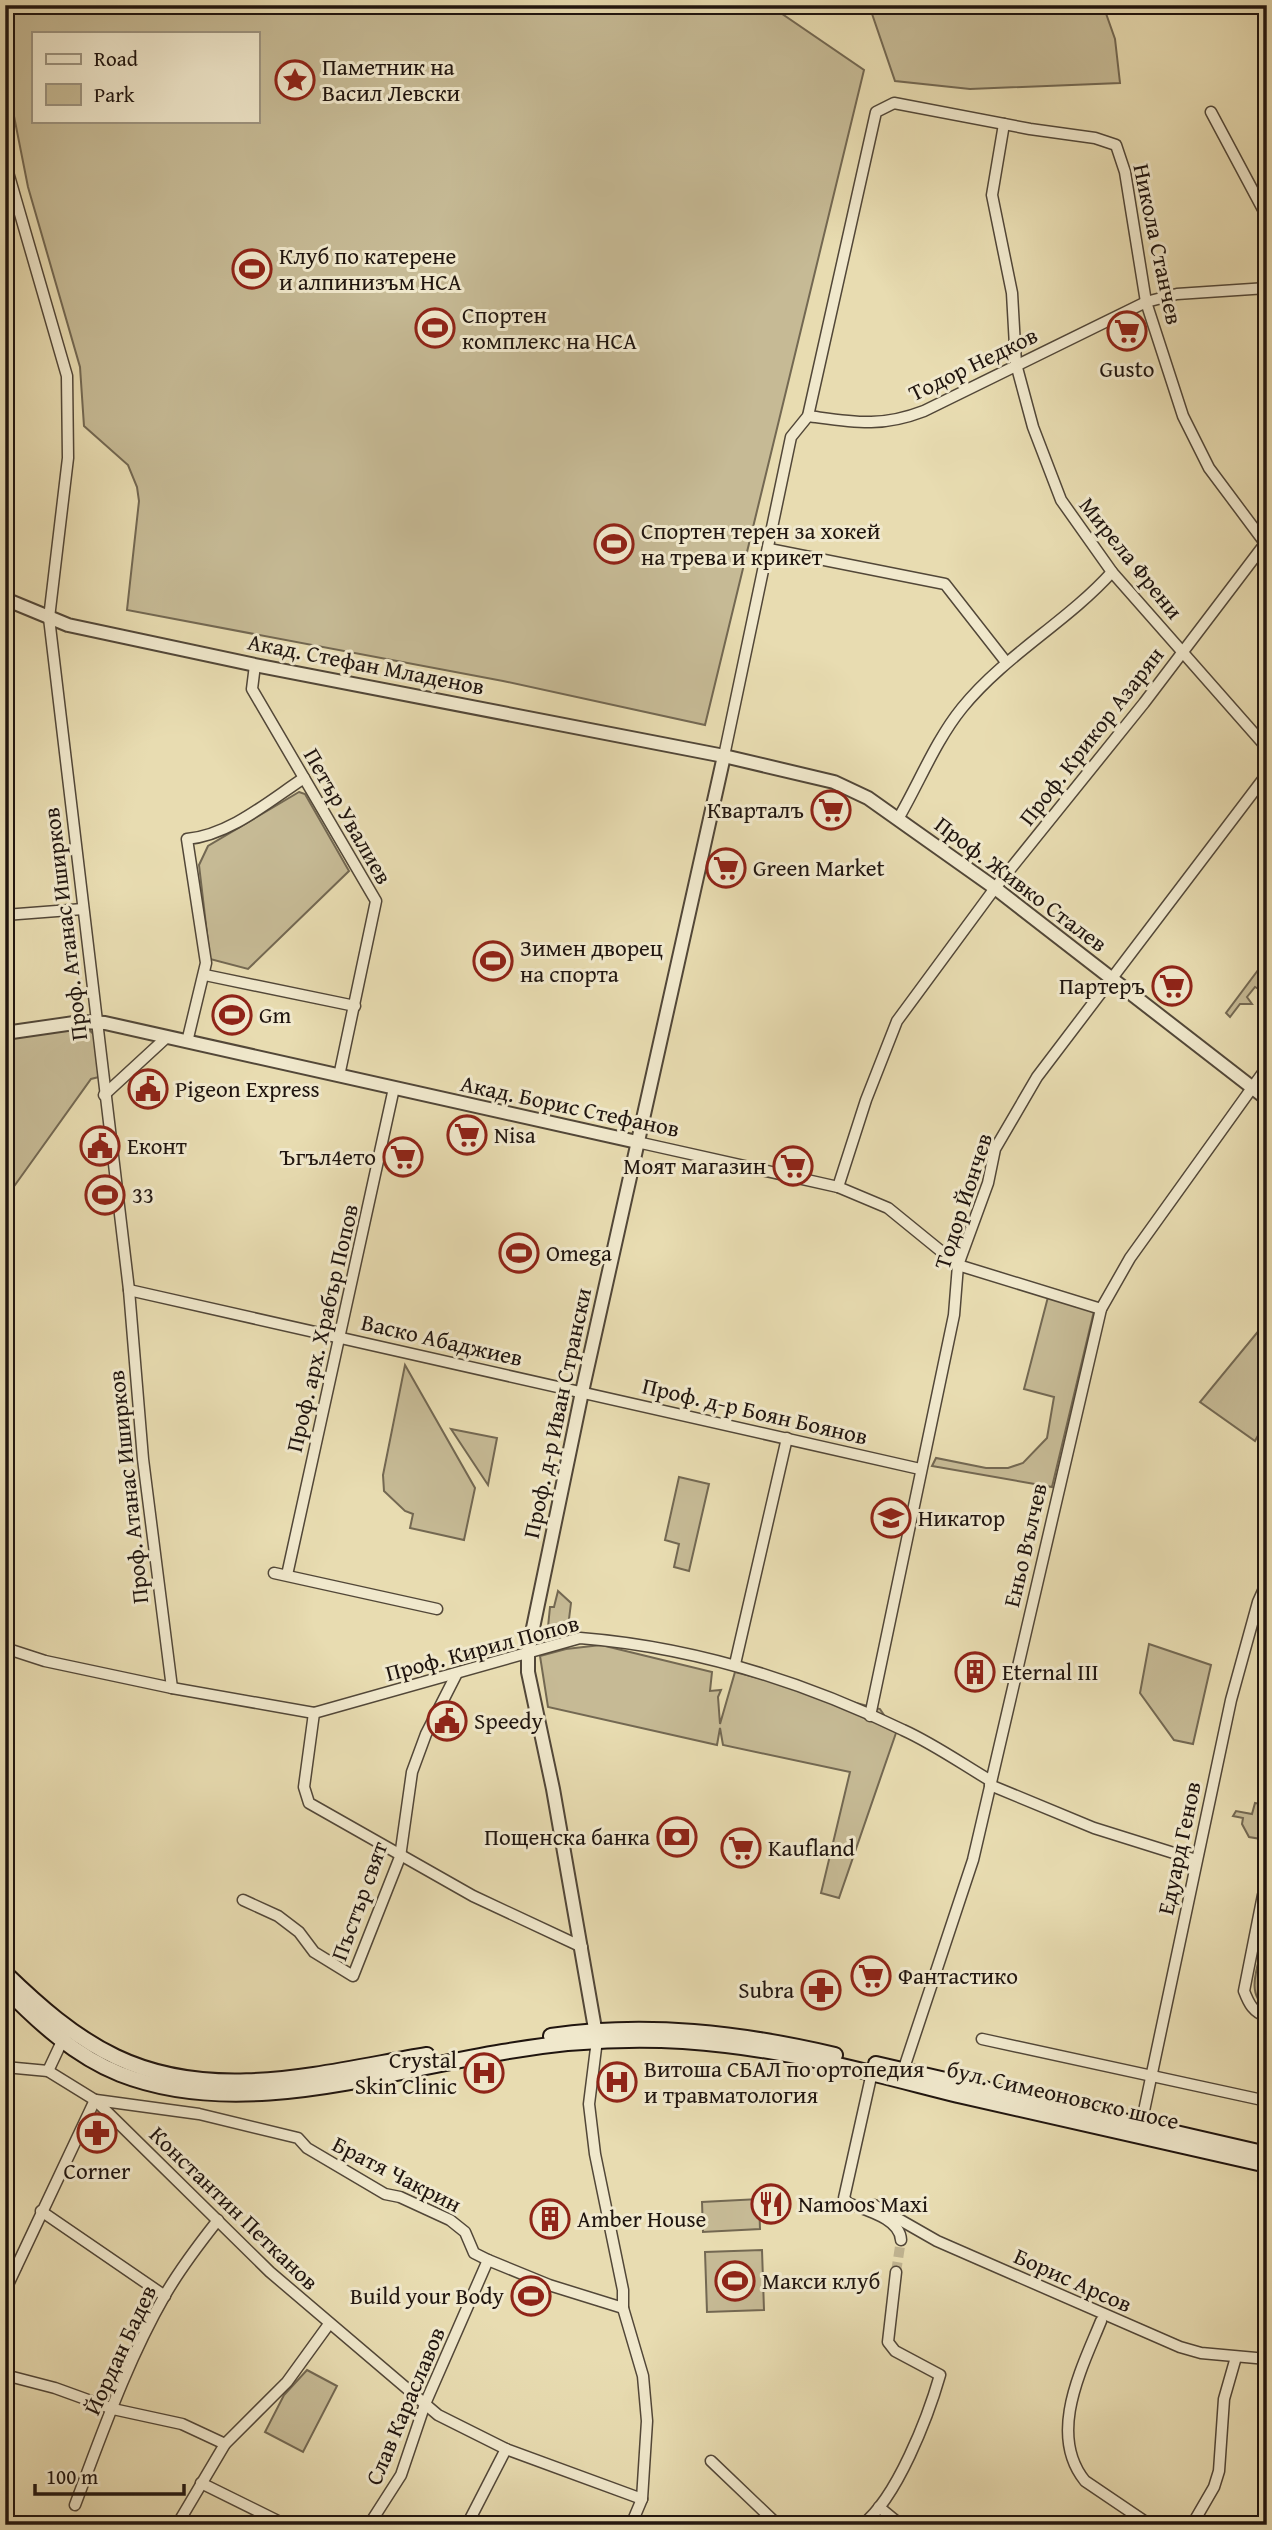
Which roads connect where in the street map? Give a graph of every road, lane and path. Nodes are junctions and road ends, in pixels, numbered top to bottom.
1 (1211, 112) dead end
2 (1004, 124) junction
3 (5, 162) edge
4 (1267, 216) edge
5 (1267, 288) edge
6 (1146, 302) junction
7 (1016, 364) junction
8 (808, 416) junction
9 (1266, 542) edge
10 (769, 549) junction
11 (1112, 572) junction
12 (5, 599) edge
13 (49, 618) junction
14 (1183, 652) junction
15 (1006, 662) junction
16 (256, 665) junction
17 (1267, 748) edge
18 (724, 756) junction
19 (1267, 774) edge
20 (304, 778) junction
21 (898, 819) junction
22 (995, 888) junction
23 (83, 909) junction
24 (5, 915) edge
25 (205, 975) junction
26 (1113, 979) junction
27 (355, 1006) junction
28 (96, 1023) junction
29 (5, 1033) edge
30 (167, 1037) junction
31 (187, 1042) junction
32 (1267, 1067) edge
33 (339, 1076) junction
34 (1252, 1087) junction
35 (394, 1088) junction
36 (104, 1095) junction
37 (1267, 1099) edge
38 (637, 1142) junction
39 (838, 1187) junction
40 (958, 1265) junction
41 (129, 1290) junction
42 (1101, 1309) junction
43 (340, 1336) junction
44 (582, 1392) junction
45 (787, 1438) junction
46 (920, 1469) junction
47 (274, 1573) dead end
48 (287, 1575) junction
49 (1267, 1582) edge
50 (437, 1609) dead end
51 (5, 1648) edge
52 (528, 1652) junction
53 (735, 1664) junction
54 (457, 1673) junction
55 (172, 1688) junction
56 (314, 1713) junction
57 (870, 1716) junction
58 (991, 1783) junction
59 (400, 1857) junction
60 (1196, 1860) junction
61 (1263, 1895) dead end
62 (243, 1900) dead end
63 (582, 1947) junction
64 (5, 1973) edge
65 (5, 1988) edge
66 (1267, 2017) edge
67 (65, 2034) junction
68 (597, 2035) junction
69 (982, 2039) dead end
70 (5, 2067) edge
71 (872, 2069) junction
72 (48, 2071) junction
73 (904, 2071) junction
74 (1150, 2077) junction
75 (95, 2100) junction
76 (1267, 2101) edge
77 (1141, 2125) junction
78 (1267, 2154) edge
79 (1267, 2165) edge
80 (874, 2205) dead end
81 (41, 2211) junction
82 (218, 2220) junction
83 (901, 2240) dead end
84 (488, 2260) junction
85 (11, 2265) edge
86 (896, 2272) tunnel mouth
87 (5, 2291) edge
88 (165, 2296) junction
89 (623, 2299) junction
90 (1101, 2321) dead end
91 (329, 2324) junction
92 (1236, 2357) junction
93 (1267, 2359) edge
94 (5, 2375) edge
95 (425, 2404) junction
96 (113, 2409) junction
97 (225, 2444) junction
98 (506, 2449) junction
99 (711, 2461) dead end
100 (201, 2483) junction
101 (642, 2499) junction
102 (75, 2505) dead end
103 (879, 2507) junction
104 (177, 2525) edge
105 (286, 2525) edge
106 (369, 2525) edge
107 (467, 2525) edge
108 (631, 2525) edge
109 (778, 2525) edge
110 (862, 2525) edge
111 (901, 2525) edge
112 (1150, 2525) edge
113 (1192, 2525) edge

1 - 4 street
2 - 6 street, Никола Станчев
2 - 7 street, Мирела Френи
2 - 8 street
3 - 13 street, Проф. Атанас Иширков
5 - 6 street, Тодор Недков
6 - 7 street, Тодор Недков
6 - 9 street, Никола Станчев
7 - 8 street, Тодор Недков
7 - 11 street, Мирела Френи
8 - 10 street
9 - 14 street, Проф. Крикор Азарян
10 - 15 street
10 - 18 street
11 - 14 street, Мирела Френи
11 - 15 street
12 - 13 street, Акад. Стефан Младенов
13 - 16 street, Акад. Стефан Младенов
13 - 23 street, Проф. Атанас Иширков
14 - 17 street, Мирела Френи
14 - 22 street, Проф. Крикор Азарян
15 - 21 street
16 - 18 street, Акад. Стефан Младенов
16 - 20 street, Петър Увалиев
18 - 21 street, Проф. Живко Сталев
18 - 38 street, Проф. д-р Иван Странски
19 - 26 street, Тодор Йончев
20 - 25 street
20 - 27 street, Петър Увалиев
21 - 22 street, Проф. Живко Сталев
22 - 26 street, Проф. Живко Сталев
22 - 39 street, Проф. Крикор Азарян
23 - 24 street
23 - 28 street, Проф. Атанас Иширков
25 - 27 street
25 - 31 street
26 - 34 street, Проф. Живко Сталев
26 - 40 street, Тодор Йончев
27 - 33 street, Петър Увалиев
28 - 29 street, Акад. Борис Стефанов
28 - 30 street, Акад. Борис Стефанов
28 - 36 street, Проф. Атанас Иширков
30 - 31 street, Акад. Борис Стефанов
30 - 36 street
31 - 33 street, Акад. Борис Стефанов
32 - 34 street, Еньо Вълчев
33 - 35 street, Акад. Борис Стефанов
34 - 37 street, Проф. Живко Сталев
34 - 42 street, Еньо Вълчев
35 - 38 street, Акад. Борис Стефанов
35 - 43 street, Проф. арх. Храбър Попов
36 - 41 street, Проф. Атанас Иширков
38 - 39 street, Акад. Борис Стефанов
38 - 44 street, Проф. д-р Иван Странски
39 - 40 street, Акад. Борис Стефанов
40 - 42 street, Акад. Борис Стефанов
40 - 46 street, Тодор Йончев
41 - 43 street, Васко Абаджиев
41 - 55 street, Проф. Атанас Иширков
42 - 58 street, Еньо Вълчев
43 - 44 street, Васко Абаджиев
43 - 48 street, Проф. арх. Храбър Попов
44 - 45 street, Проф. д-р Боян Боянов
44 - 52 street, Проф. д-р Иван Странски
45 - 46 street, Проф. д-р Боян Боянов
45 - 53 street
46 - 57 street, Тодор Йончев
47 - 48 street
48 - 50 street
49 - 60 street, Едуард Генов
51 - 55 street, Проф. Кирил Попов
52 - 53 street, Проф. Кирил Попов
52 - 54 street, Проф. Кирил Попов
52 - 63 street, Проф. д-р Иван Странски
53 - 57 street, Проф. Кирил Попов
54 - 56 street, Проф. Кирил Попов
54 - 59 street, Пъстър свят
55 - 56 street, Проф. Кирил Попов
56 - 59 street
57 - 58 street, Проф. Кирил Попов
58 - 60 street, Проф. Кирил Попов
58 - 73 street, Еньо Вълчев
59 - 62 street, Пъстър свят
59 - 63 street
60 - 74 street, Едуард Генов
61 - 66 street
63 - 68 street, Проф. д-р Иван Странски
64 - 67 main road, бул. Симеоновско шосе
65 - 67 main road, бул. Симеоновско шосе
67 - 68 main road, бул. Симеоновско шосе
67 - 72 street
68 - 71 main road, бул. Симеоновско шосе
68 - 89 street
69 - 74 street
70 - 72 street
71 - 73 main road, бул. Симеоновско шосе
71 - 79 main road, бул. Симеоновско шосе
71 - 83 street
72 - 75 street
73 - 77 main road, бул. Симеоновско шосе
74 - 76 street
74 - 77 street, Едуард Генов
75 - 81 street
75 - 82 street, Константин Петканов
75 - 84 street, Братя Чакрин
77 - 78 main road, бул. Симеоновско шосе
80 - 92 street, Борис Арсов
81 - 85 street
81 - 88 street
82 - 88 street, Йордан Бадев
82 - 91 street, Константин Петканов
84 - 89 street, Братя Чакрин
84 - 95 street, Слав Караславов
85 - 87 street
86 - 103 street
88 - 96 street, Йордан Бадев
89 - 101 street
90 - 112 street
91 - 95 street, Константин Петканов
91 - 97 street
92 - 93 street, Борис Арсов
92 - 113 street
94 - 96 street
95 - 98 street, Константин Петканов
95 - 106 street, Слав Караславов
96 - 97 street
96 - 102 street, Йордан Бадев
97 - 100 street
98 - 101 street, Константин Петканов
98 - 107 street
99 - 109 street
100 - 104 street
100 - 105 street
101 - 108 street
103 - 110 street
103 - 111 street

